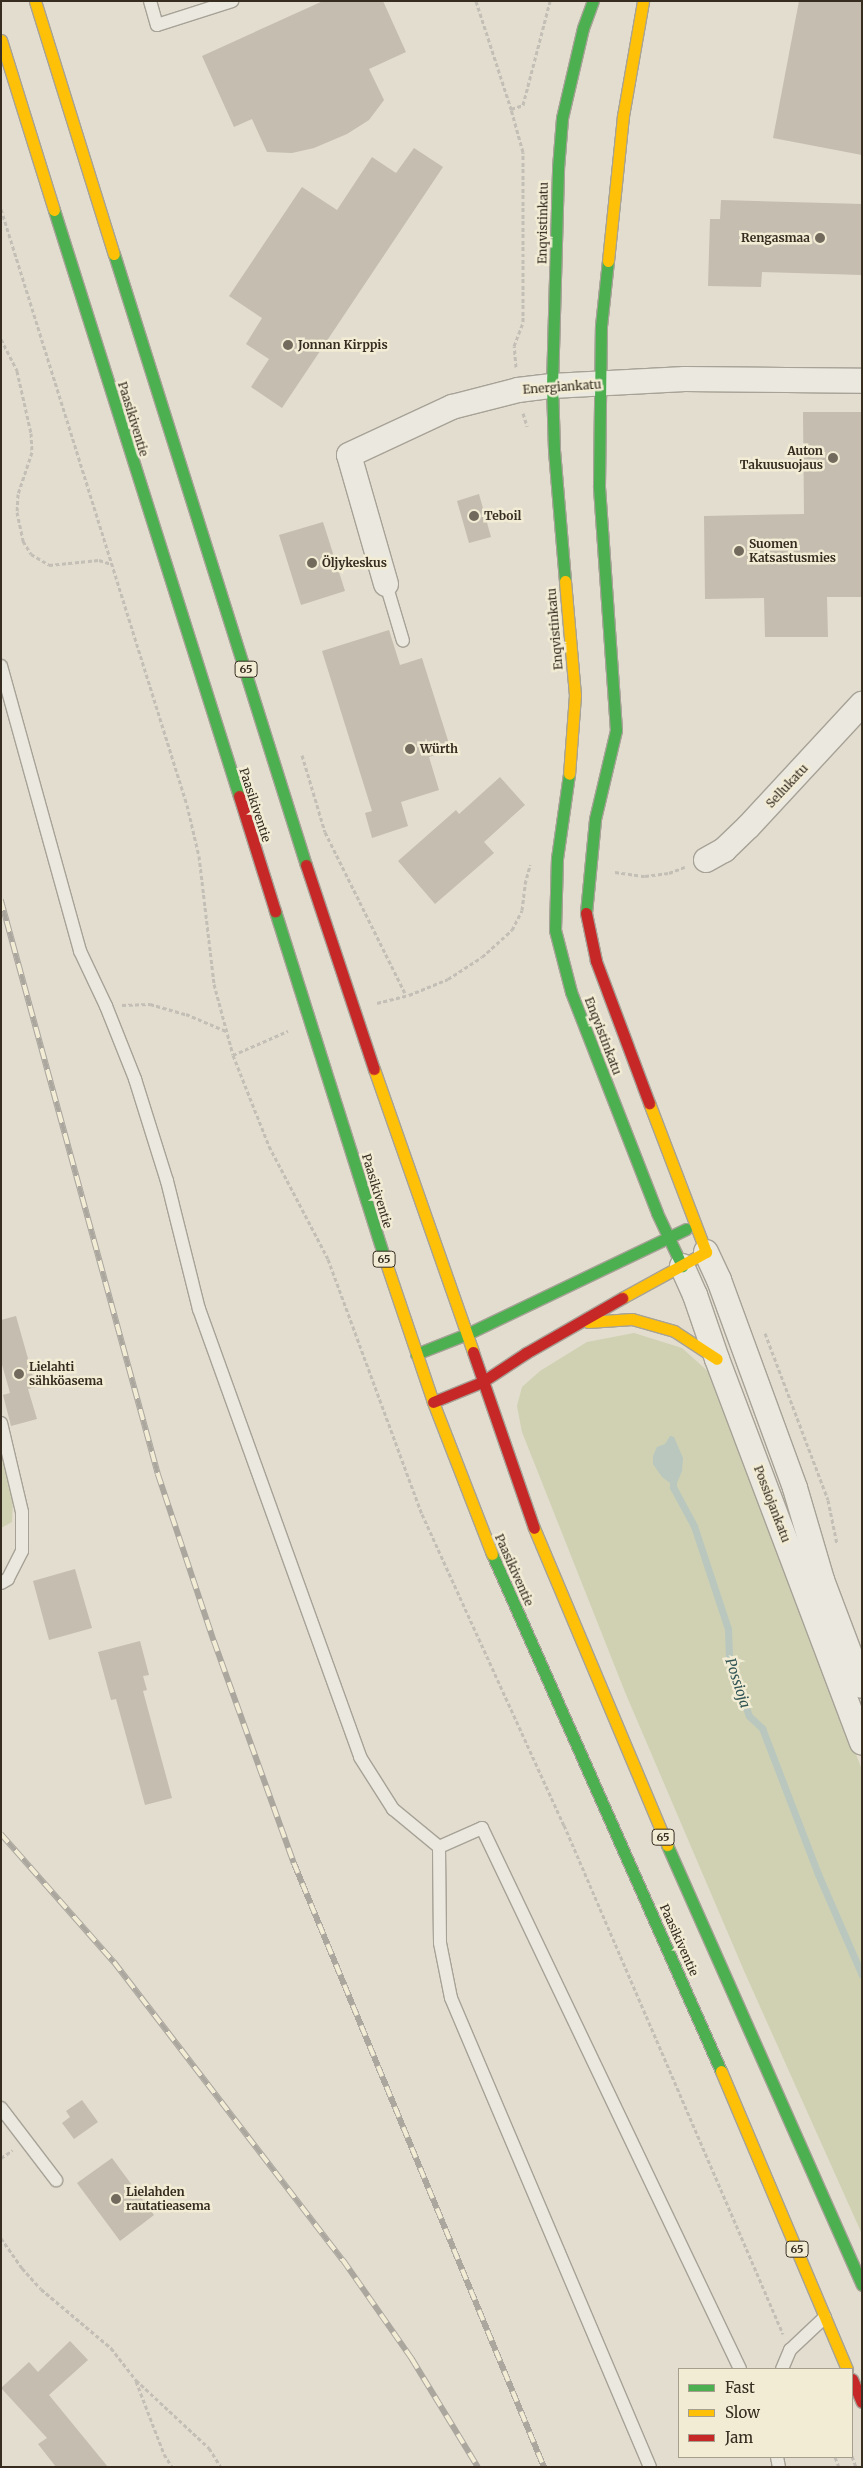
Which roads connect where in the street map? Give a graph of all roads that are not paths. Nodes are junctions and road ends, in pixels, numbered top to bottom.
1 (35, 1) edge
2 (150, 1) edge
3 (232, 1) edge
4 (593, 1) edge
5 (643, 1) edge
6 (1, 40) edge
7 (862, 381) edge
8 (600, 384) junction
9 (552, 386) junction
10 (386, 584) joint
11 (403, 641) dead end
12 (1, 666) edge
13 (862, 704) edge
14 (706, 860) road end
15 (694, 1225) junction
16 (668, 1237) junction
17 (706, 1252) junction
18 (682, 1266) junction
19 (579, 1322) junction
20 (467, 1334) junction
21 (416, 1354) junction
22 (717, 1359) junction
23 (482, 1382) junction
24 (432, 1402) junction
25 (1, 1423) edge
26 (1, 1583) edge
27 (862, 1686) edge
28 (862, 1742) edge
29 (439, 1847) junction
30 (1, 2108) edge
31 (56, 2180) dead end
32 (862, 2285) edge
33 (825, 2317) junction
34 (740, 2368) edge
35 (782, 2368) edge
36 (848, 2368) edge
37 (853, 2381) edge
38 (862, 2402) edge
39 (650, 2467) edge

1 - 20 main road, 65
2 - 3 lane
4 - 9 main road, Enqvistinkatu
5 - 8 main road, Enqvistinkatu
6 - 21 main road, Paasikiventie / 65
7 - 8 street, Energiankatu
8 - 9 street, Energiankatu
8 - 15 main road, Enqvistinkatu
9 - 10 street, Energiankatu
9 - 16 main road, Enqvistinkatu
10 - 11 lane
12 - 29 lane
13 - 14 street, Sellukatu
15 - 16 main road
15 - 17 main road, Enqvistinkatu
16 - 18 main road, Enqvistinkatu
16 - 20 main road
17 - 18 main road
17 - 27 street, Possiojankatu
18 - 19 main road
18 - 22 street, Possiojankatu
19 - 22 main road
19 - 23 main road
20 - 21 main road
20 - 23 main road, 65
21 - 24 main road, Paasikiventie / 65
22 - 28 street, Possiojankatu
23 - 24 main road
23 - 32 main road, 65
24 - 33 main road, Paasikiventie / 65
25 - 26 lane
29 - 34 lane
29 - 39 lane
30 - 31 lane
33 - 35 lane
33 - 36 main road, Paasikiventie / 65
37 - 38 main road

